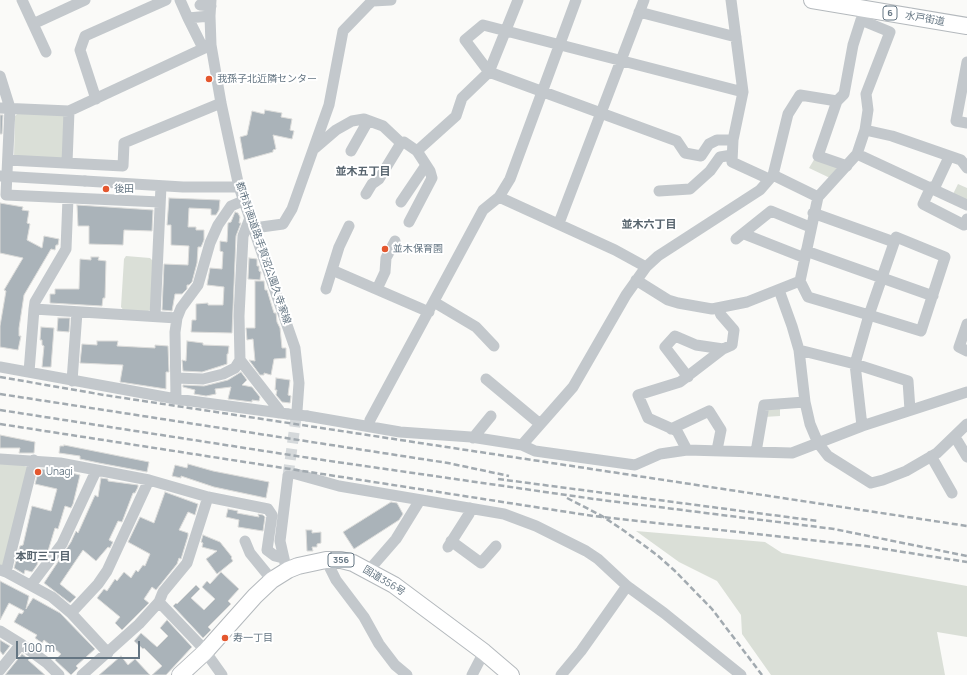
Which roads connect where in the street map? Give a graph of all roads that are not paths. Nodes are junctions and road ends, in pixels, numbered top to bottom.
1 (22, 0) edge
2 (85, 0) edge
3 (166, 0) edge
4 (180, 0) edge
5 (391, 0) edge
6 (518, 0) edge
7 (576, 0) edge
8 (644, 0) edge
9 (731, 0) edge
10 (812, 0) edge
11 (373, 1) edge
12 (208, 7) edge
13 (867, 10) edge
14 (639, 12) junction
15 (967, 15) edge
16 (188, 18) junction
17 (33, 24) junction
18 (967, 26) edge
19 (504, 31) junction
20 (736, 37) junction
21 (560, 44) junction
22 (207, 46) junction
23 (46, 52) dead end
24 (621, 60) junction
25 (967, 62) edge
26 (488, 72) junction
27 (0, 76) edge
28 (541, 92) junction
29 (743, 92) junction
30 (96, 99) junction
31 (837, 101) junction
32 (221, 103) junction
33 (5, 108) edge
34 (69, 111) junction
35 (601, 114) junction
36 (368, 121) junction
37 (962, 122) edge
38 (865, 130) junction
39 (732, 140) junction
40 (401, 143) junction
41 (314, 149) junction
42 (351, 151) dead end
43 (417, 151) junction
44 (857, 154) junction
45 (732, 155) junction
46 (948, 157) junction
47 (6, 159) edge
48 (67, 163) junction
49 (426, 165) junction
50 (847, 166) junction
51 (967, 168) edge
52 (0, 176) edge
53 (771, 177) junction
54 (161, 186) junction
55 (239, 187) junction
56 (932, 188) junction
57 (659, 191) dead end
58 (3, 194) edge
59 (366, 194) dead end
60 (818, 197) junction
61 (68, 198) junction
62 (499, 198) junction
63 (244, 201) junction
64 (160, 202) junction
65 (401, 202) dead end
66 (967, 205) edge
67 (813, 213) junction
68 (967, 219) edge
69 (408, 222) dead end
70 (252, 223) junction
71 (559, 223) junction
72 (349, 226) dead end
73 (810, 227) junction
74 (395, 241) dead end
75 (894, 242) junction
76 (805, 254) junction
77 (646, 267) junction
78 (332, 270) junction
79 (882, 278) junction
80 (636, 280) junction
81 (800, 281) junction
82 (326, 288) dead end
83 (377, 289) junction
84 (779, 290) junction
85 (933, 296) junction
86 (434, 302) junction
87 (718, 308) junction
88 (34, 309) junction
89 (77, 312) junction
90 (429, 312) junction
91 (869, 315) junction
92 (155, 316) junction
93 (177, 318) junction
94 (967, 324) edge
95 (494, 346) dead end
96 (723, 349) junction
97 (799, 350) junction
98 (967, 351) edge
99 (240, 360) junction
100 (855, 364) junction
101 (0, 367) edge
102 (29, 372) junction
103 (688, 377) junction
104 (176, 378) junction
105 (486, 379) dead end
106 (72, 381) junction
107 (967, 392) edge
108 (176, 399) junction
109 (805, 402) junction
110 (910, 410) junction
111 (293, 414) junction
112 (491, 416) dead end
113 (540, 424) junction
114 (967, 424) edge
115 (369, 426) junction
116 (862, 426) junction
117 (671, 429) junction
118 (955, 437) junction
119 (473, 438) junction
120 (818, 444) junction
121 (522, 445) junction
122 (687, 450) junction
123 (717, 450) junction
124 (756, 452) junction
125 (931, 456) junction
126 (967, 457) edge
127 (0, 459) edge
128 (34, 460) junction
129 (96, 471) junction
130 (149, 480) junction
131 (952, 493) dead end
132 (208, 497) junction
133 (420, 500) junction
134 (470, 508) junction
135 (245, 541) dead end
136 (496, 546) dead end
137 (326, 560) junction
138 (286, 564) junction
139 (369, 570) junction
140 (3, 571) edge
141 (272, 580) junction
142 (31, 585) junction
143 (627, 586) junction
144 (159, 602) junction
145 (71, 613) junction
146 (0, 631) edge
147 (21, 644) junction
148 (204, 652) junction
149 (484, 652) junction
150 (108, 653) junction
151 (0, 670) edge
152 (59, 675) edge
153 (82, 675) edge
154 (180, 675) edge
155 (222, 675) edge
156 (407, 675) edge
157 (472, 675) edge
158 (511, 675) edge
159 (561, 675) edge
160 (741, 675) edge

1 - 17 street
2 - 17 street
3 - 30 street
4 - 16 street
5 - 11 street
6 - 19 street
7 - 21 street
8 - 14 street
9 - 20 street
10 - 13 highway, 水戸街道 / 6
11 - 41 street
12 - 16 street
12 - 22 street, 都市計画道路手賀沼公園久寺家線
13 - 15 highway, 水戸街道 / 6
13 - 18 highway, 水戸街道 / 6
13 - 31 street
13 - 38 street
14 - 20 street
14 - 24 street
16 - 22 street
17 - 23 street
19 - 21 street
19 - 26 street
19 - 26 street
20 - 29 street
21 - 24 street
21 - 28 street
22 - 30 street
22 - 32 street, 都市計画道路手賀沼公園久寺家線
24 - 29 street
24 - 35 street
25 - 37 street
26 - 28 street
26 - 43 street
27 - 33 street
28 - 35 street
28 - 62 street
29 - 39 street
30 - 34 street
31 - 50 street
31 - 53 street
32 - 48 street
32 - 55 street, 都市計画道路手賀沼公園久寺家線
33 - 34 street
33 - 47 street
34 - 48 street
35 - 39 street
35 - 71 street
36 - 40 street
36 - 41 street
36 - 42 street
38 - 44 street
38 - 46 street
39 - 45 street
40 - 43 street
40 - 59 street
41 - 70 street
43 - 49 street
44 - 50 street
44 - 56 street
45 - 53 street
45 - 57 street
46 - 51 street
46 - 56 street
47 - 48 street
47 - 58 street
49 - 65 street
49 - 69 street
50 - 60 street
52 - 54 street, bridge
53 - 60 street
53 - 77 street
54 - 55 street
54 - 64 street
55 - 63 street, 都市計画道路手賀沼公園久寺家線
56 - 66 street
56 - 68 street
58 - 61 street
60 - 67 street
61 - 64 street
61 - 88 street
62 - 71 street
62 - 86 street
63 - 70 street, 都市計画道路手賀沼公園久寺家線
63 - 93 street
64 - 92 street
67 - 73 street
67 - 75 street
70 - 99 street
70 - 111 street, 都市計画道路手賀沼公園久寺家線
71 - 77 street
72 - 78 street
73 - 76 street
73 - 76 street
74 - 83 street
75 - 79 street
75 - 85 street
76 - 79 street
76 - 81 street
77 - 80 street
78 - 82 street
78 - 83 street
79 - 85 street
79 - 91 street
80 - 87 street
80 - 113 street
81 - 84 street
81 - 91 street
83 - 90 street
84 - 87 street
84 - 97 street
85 - 91 street
86 - 90 street
86 - 95 street
87 - 96 street
88 - 89 street
88 - 102 street
89 - 92 street
89 - 106 street
90 - 115 street
91 - 100 street
92 - 93 street
93 - 104 street
94 - 98 street
96 - 103 street
96 - 103 street
97 - 100 street
97 - 109 street
99 - 104 street
99 - 111 street
100 - 110 street
100 - 116 street
101 - 102 street
102 - 106 street
103 - 117 street
104 - 108 street
105 - 113 street
106 - 108 street
107 - 110 street
108 - 111 street
109 - 120 street
109 - 124 street
110 - 116 street
111 - 115 street
112 - 119 street
113 - 121 street
114 - 118 street
115 - 119 street
116 - 120 street
117 - 122 street
117 - 123 street
118 - 125 street
118 - 126 street
119 - 121 street
120 - 124 street
120 - 125 street
121 - 122 street
122 - 123 street
123 - 124 street
125 - 131 street
127 - 128 street
128 - 129 street
128 - 140 street
129 - 130 street
129 - 142 street
130 - 132 street
130 - 145 street
132 - 138 street
132 - 144 street
133 - 134 street
133 - 138 street
133 - 139 street
134 - 136 street
134 - 143 street
135 - 141 street
137 - 138 highway, 国道356号 / 356
137 - 139 highway, 国道356号 / 356
137 - 156 street
138 - 141 highway, 国道356号 / 356
139 - 149 highway, 国道356号 / 356
140 - 142 street
141 - 148 highway, 国道356号 / 356
142 - 145 street
143 - 159 street
143 - 160 street
144 - 148 street
144 - 150 street
145 - 150 street
146 - 147 street
147 - 151 street
147 - 152 street
148 - 154 highway, 国道356号 / 356
148 - 155 street
149 - 157 street
149 - 158 highway, 国道356号 / 356
150 - 153 street

